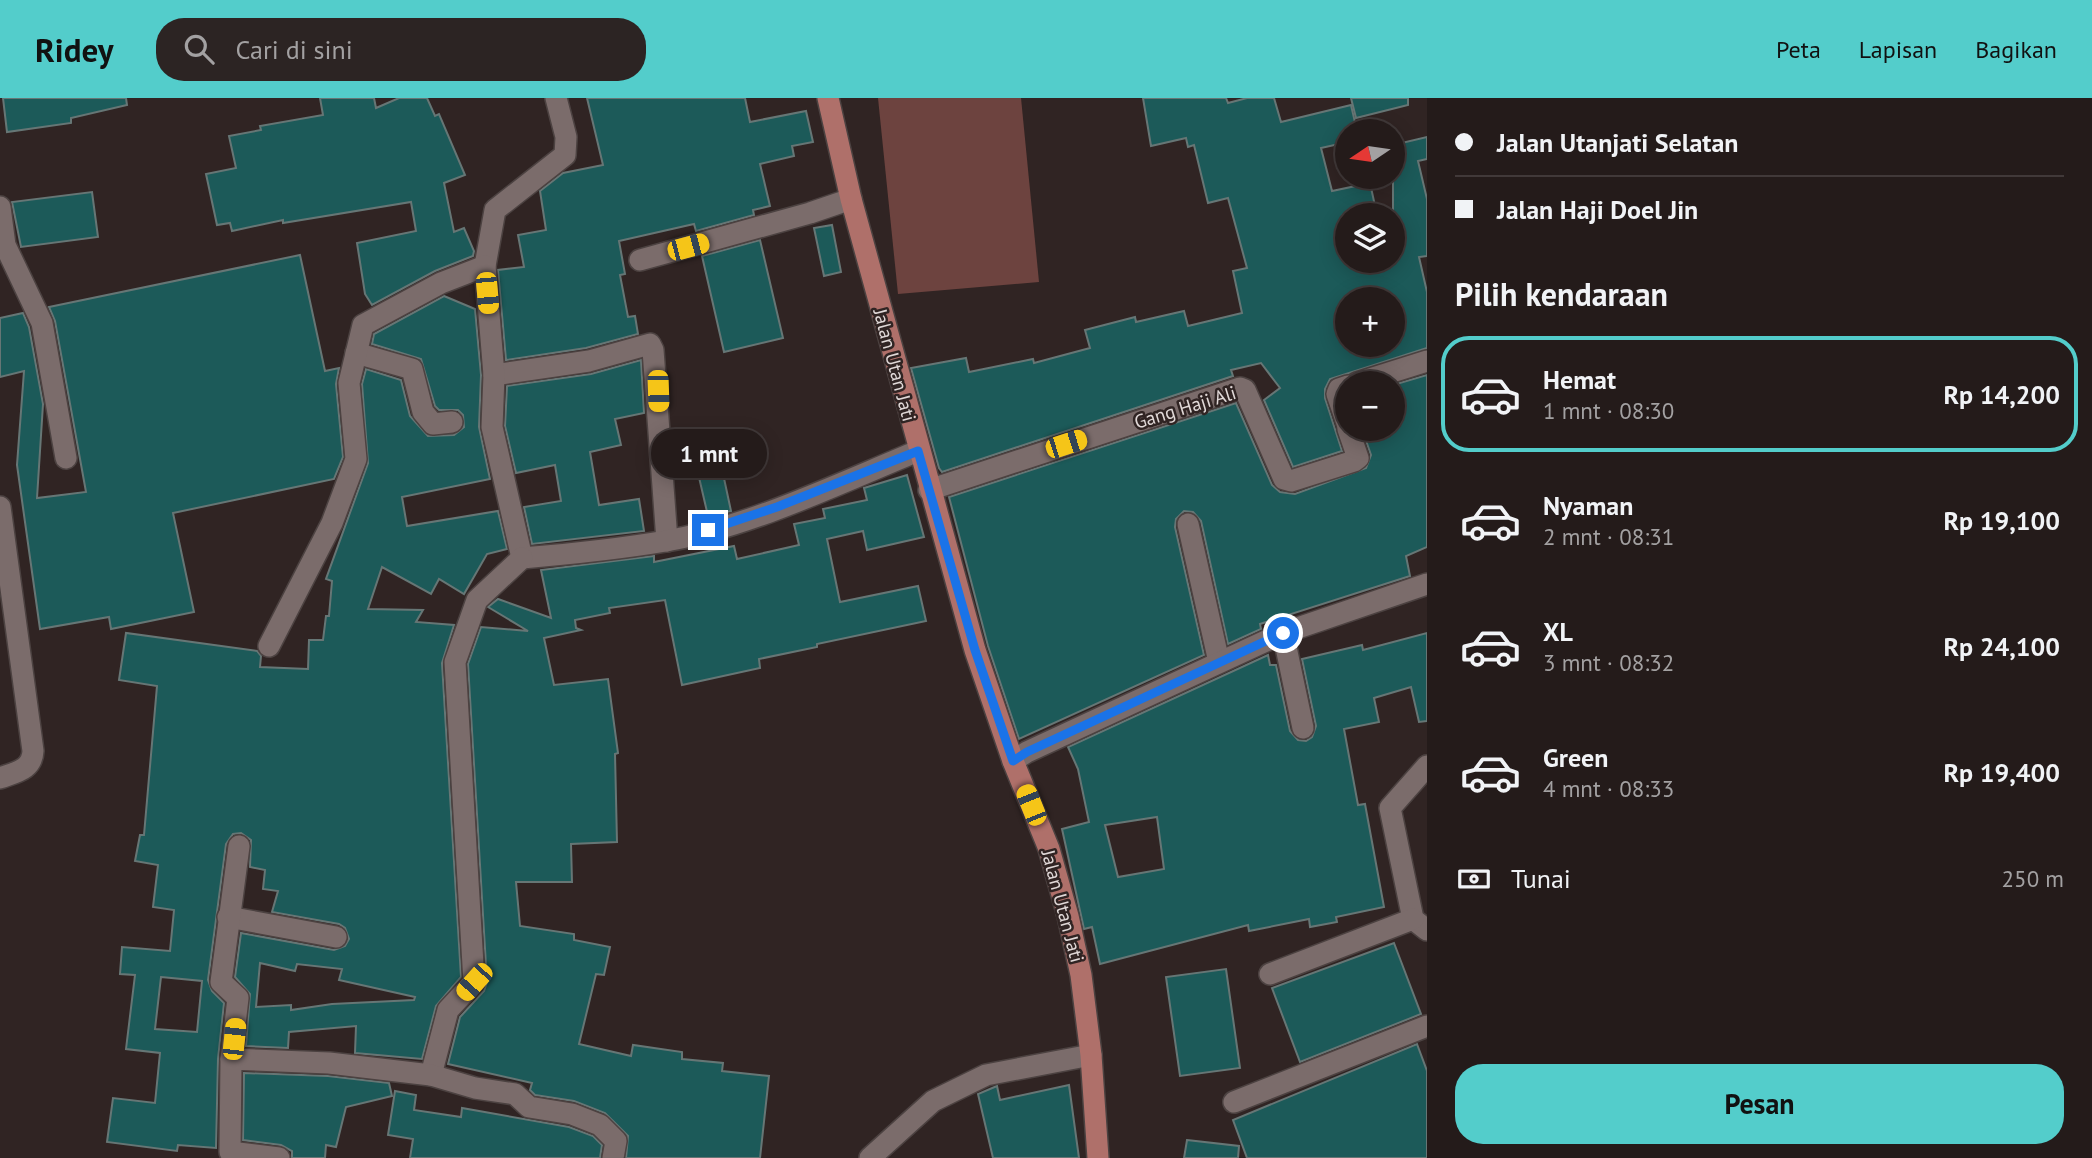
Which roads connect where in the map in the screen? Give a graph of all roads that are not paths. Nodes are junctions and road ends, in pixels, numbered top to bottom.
1 (556, 98) edge
2 (828, 98) edge
3 (851, 199) junction
4 (0, 207) edge
5 (640, 260) dead end
6 (485, 266) junction
7 (356, 353) junction
8 (1427, 361) edge
9 (1395, 371) edge
10 (494, 376) junction
11 (452, 422) dead end
12 (1353, 441) edge
13 (918, 451) junction
14 (66, 458) dead end
15 (929, 490) junction
16 (0, 507) edge
17 (1188, 524) dead end
18 (667, 541) junction
19 (522, 558) junction
20 (1427, 584) edge
21 (1283, 633) junction
22 (269, 646) dead end
23 (1219, 662) junction
24 (1303, 728) dead end
25 (1013, 761) junction
26 (1427, 766) edge
27 (0, 778) edge
28 (239, 846) dead end
29 (228, 917) junction
30 (1420, 925) edge
31 (336, 937) dead end
32 (1270, 974) dead end
33 (1427, 1026) edge
34 (1091, 1055) junction
35 (231, 1059) junction
36 (431, 1075) junction
37 (1234, 1102) dead end
38 (279, 1158) edge
39 (613, 1158) edge
40 (870, 1158) edge
41 (1098, 1158) edge

1 - 6 street
2 - 3 main road, Jalan Utan Jati
3 - 5 street
3 - 13 main road, Jalan Utan Jati
4 - 14 street
6 - 7 street
6 - 10 street
7 - 11 street
7 - 22 street
8 - 9 street
10 - 18 street
10 - 19 street
12 - 15 street, Gang Haji Ali
13 - 15 main road, Jalan Utan Jati
13 - 18 street
15 - 25 main road, Jalan Utan Jati
16 - 27 street
17 - 23 street
18 - 19 street
19 - 36 street
20 - 21 street
21 - 23 street
21 - 24 street
23 - 25 street
25 - 34 main road, Jalan Utan Jati
26 - 30 street
28 - 29 street
29 - 31 street
29 - 35 street
30 - 32 street
33 - 37 street
34 - 40 street
34 - 41 main road, Jalan Utan Jati
35 - 36 street
35 - 38 street
36 - 39 street

